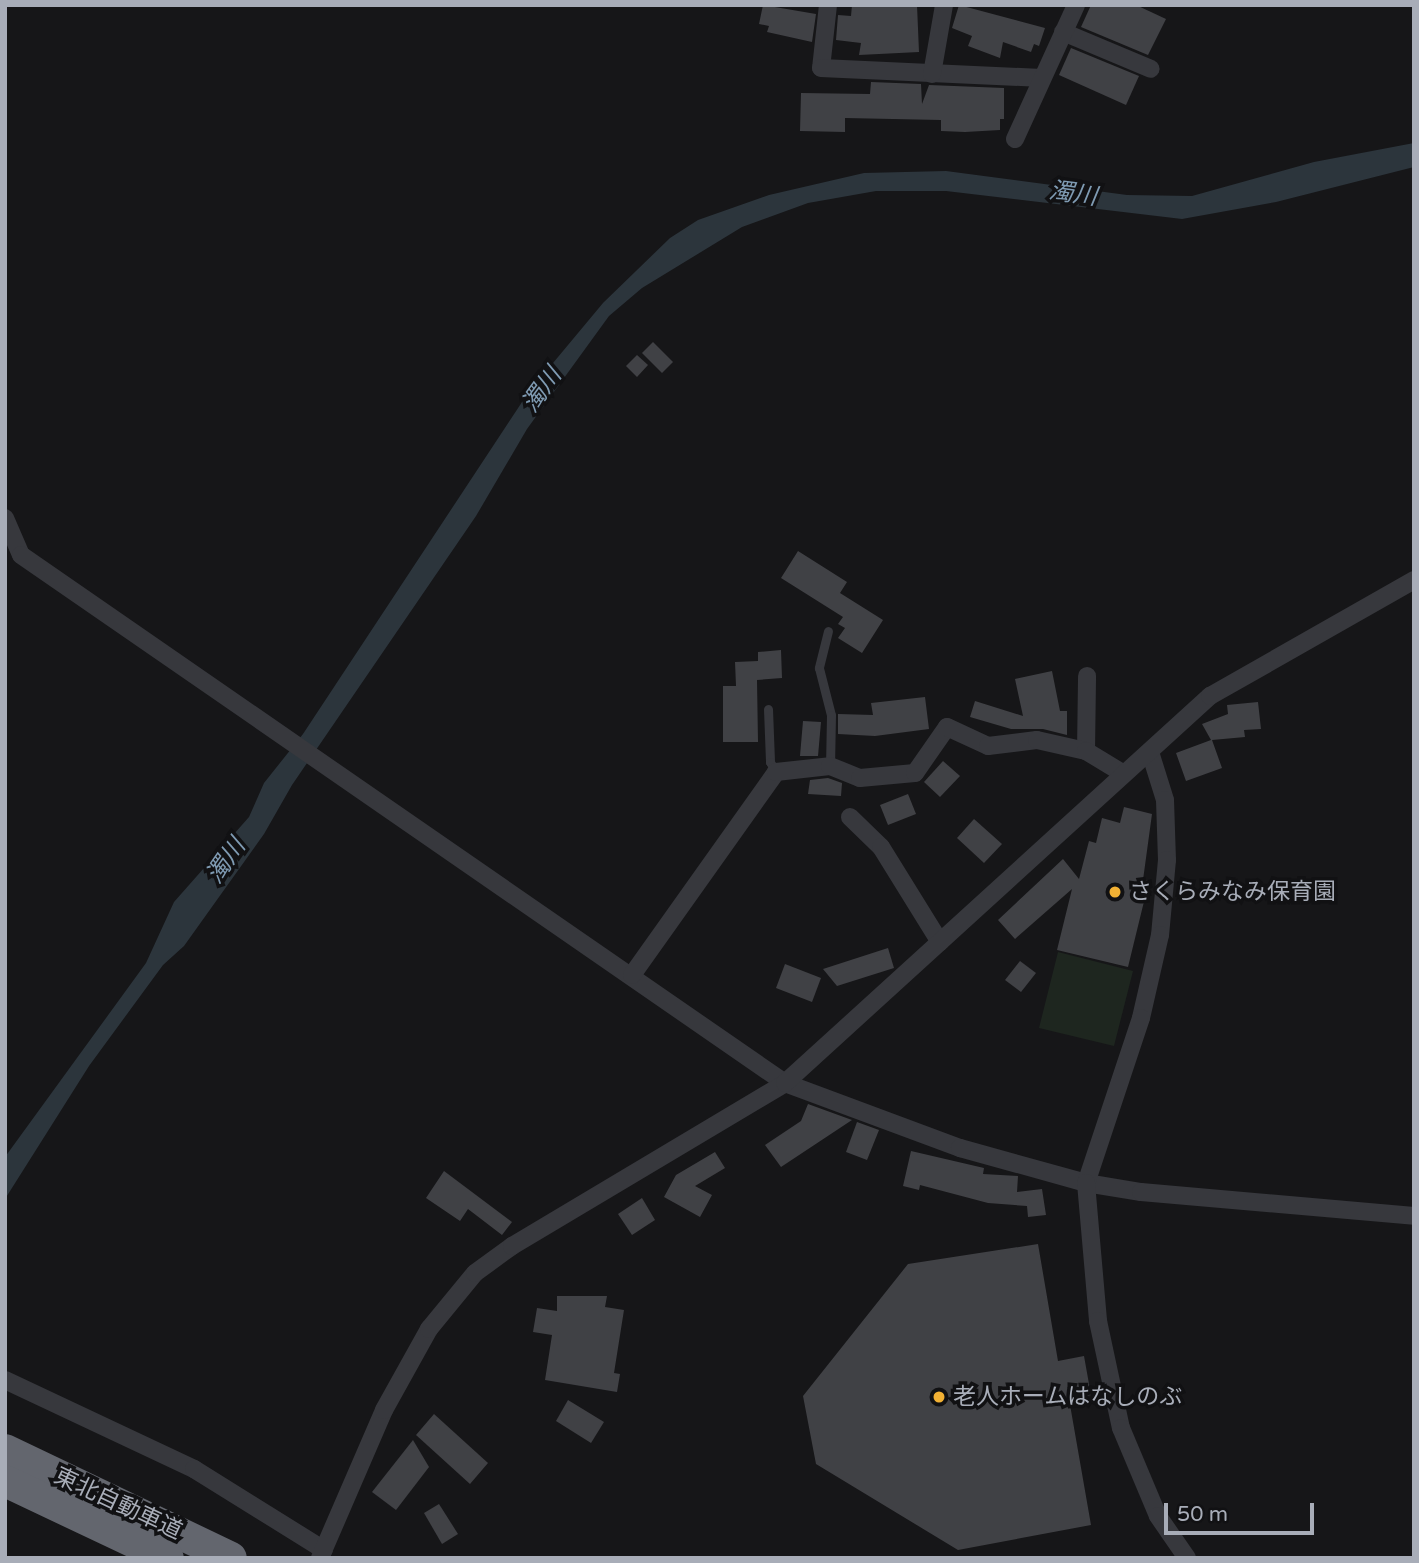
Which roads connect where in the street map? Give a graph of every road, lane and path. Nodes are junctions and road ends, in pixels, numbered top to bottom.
1 (828, 5) edge
2 (944, 5) edge
3 (1076, 5) edge
4 (1063, 32) junction
5 (1151, 69) dead end
6 (932, 75) junction
7 (1042, 78) junction
8 (1015, 139) dead end
9 (5, 518) edge
10 (1414, 580) edge
11 (828, 631) dead end
12 (1087, 676) dead end
13 (768, 709) dead end
14 (1086, 751) junction
15 (1150, 752) junction
16 (831, 766) junction
17 (776, 772) junction
18 (1124, 774) junction
19 (850, 817) dead end
20 (940, 942) junction
21 (632, 975) junction
22 (785, 1083) junction
23 (1086, 1183) junction
24 (1414, 1216) edge
25 (5, 1381) edge
26 (5, 1450) edge
27 (5, 1481) edge
28 (322, 1554) edge
29 (168, 1558) edge
30 (231, 1558) edge
31 (1187, 1558) edge

1 - 6 street
2 - 6 street
3 - 4 street
4 - 5 street
4 - 7 street
6 - 7 street
7 - 8 street
9 - 21 street
10 - 15 street
11 - 16 lane
12 - 14 street
13 - 17 lane
14 - 16 street
14 - 18 street
15 - 18 street
15 - 23 street
16 - 17 street
17 - 21 street
18 - 20 street
19 - 20 street
20 - 22 street
21 - 22 street
22 - 23 street
22 - 28 street
23 - 24 street
23 - 31 street
25 - 28 street
26 - 30 highway, 東北自動車道
27 - 29 highway, 東北自動車道

